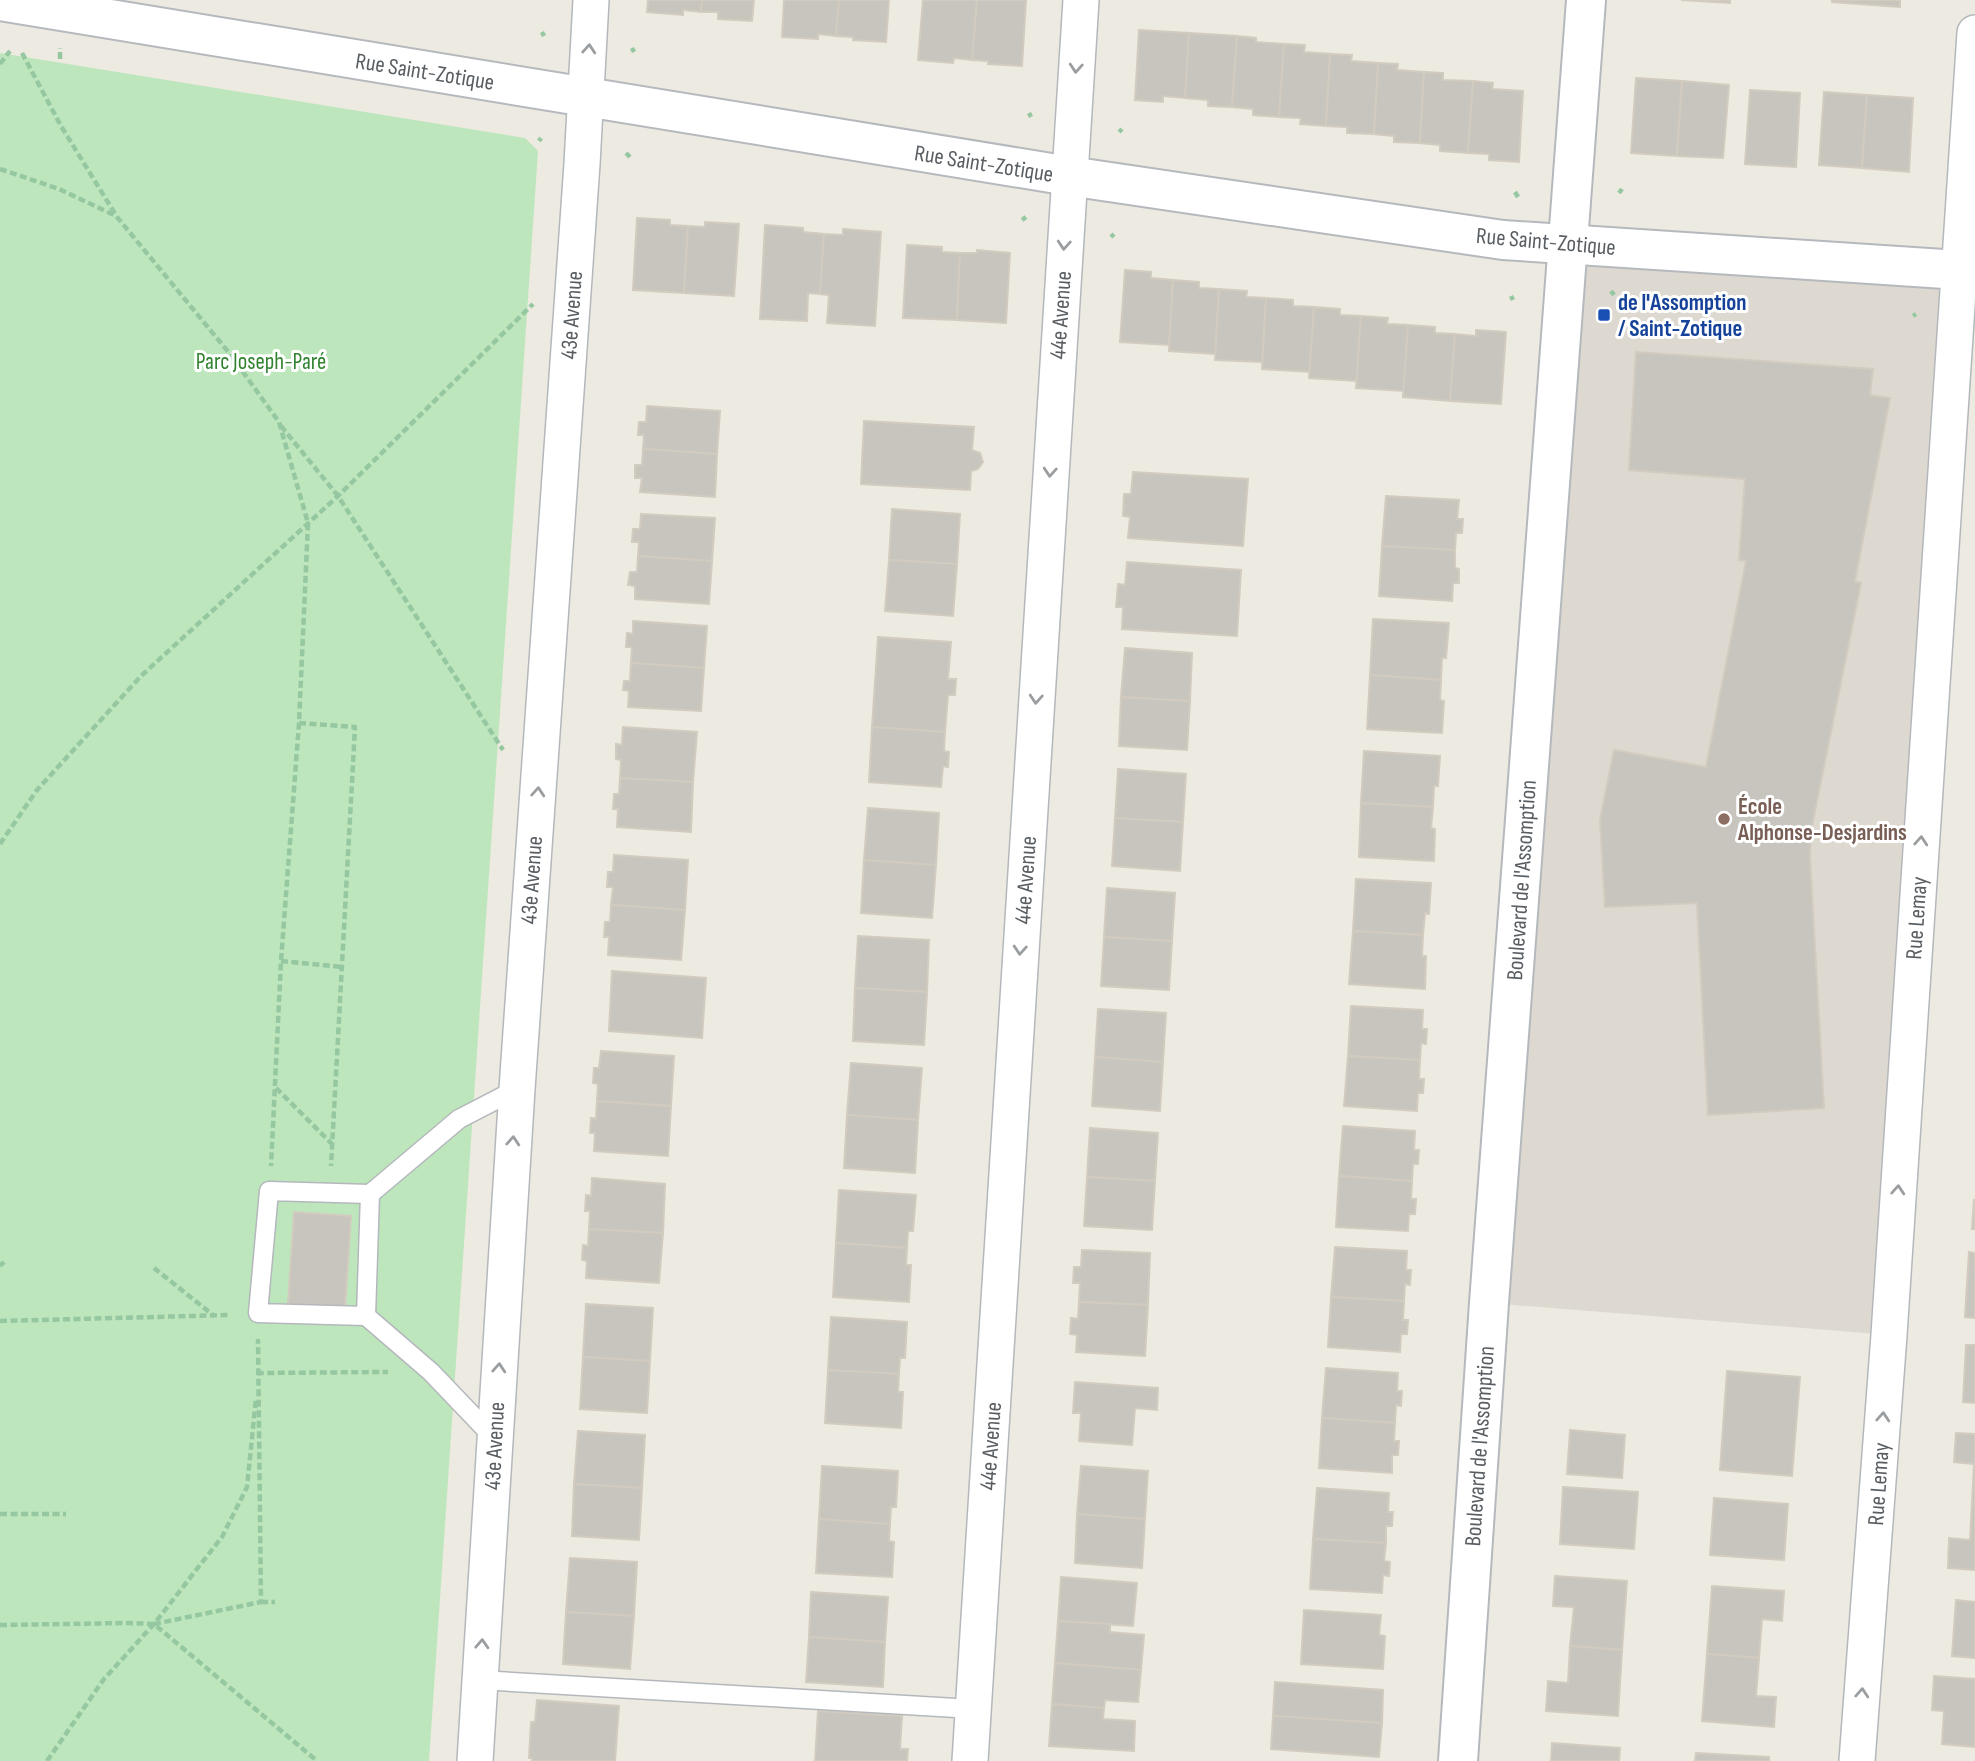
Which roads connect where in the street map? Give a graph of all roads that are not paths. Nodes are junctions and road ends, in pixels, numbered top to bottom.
1 (592, 0) edge
2 (1081, 0) edge
3 (1586, 0) edge
4 (16, 2) edge
5 (1975, 33) edge
6 (585, 97) junction
7 (1069, 176) junction
8 (1569, 244) junction
9 (1967, 270) edge
10 (517, 1089) junction
11 (370, 1194) junction
12 (366, 1316) junction
13 (495, 1438) junction
14 (480, 1680) junction
15 (973, 1709) junction
16 (475, 1761) edge
17 (970, 1761) edge
18 (1458, 1761) edge
19 (1857, 1761) edge

6 -> 1 street, 43e Avenue
2 -> 7 street, 44e Avenue
3 - 8 street, Boulevard de l'Assomption
4 - 6 street, Rue Saint-Zotique
5 - 9 street, Rue Lemay
6 - 7 street, Rue Saint-Zotique
10 -> 6 street, 43e Avenue
7 - 8 street, Rue Saint-Zotique
7 -> 15 street, 44e Avenue
8 - 9 street, Rue Saint-Zotique
8 - 18 street, Boulevard de l'Assomption
19 -> 9 street, Rue Lemay
10 - 11 lane
13 -> 10 street, 43e Avenue
11 - 12 lane
11 - 12 lane
12 - 13 lane
14 -> 13 street, 43e Avenue
14 - 15 lane
14 - 16 street, 43e Avenue
15 - 17 street, 44e Avenue

